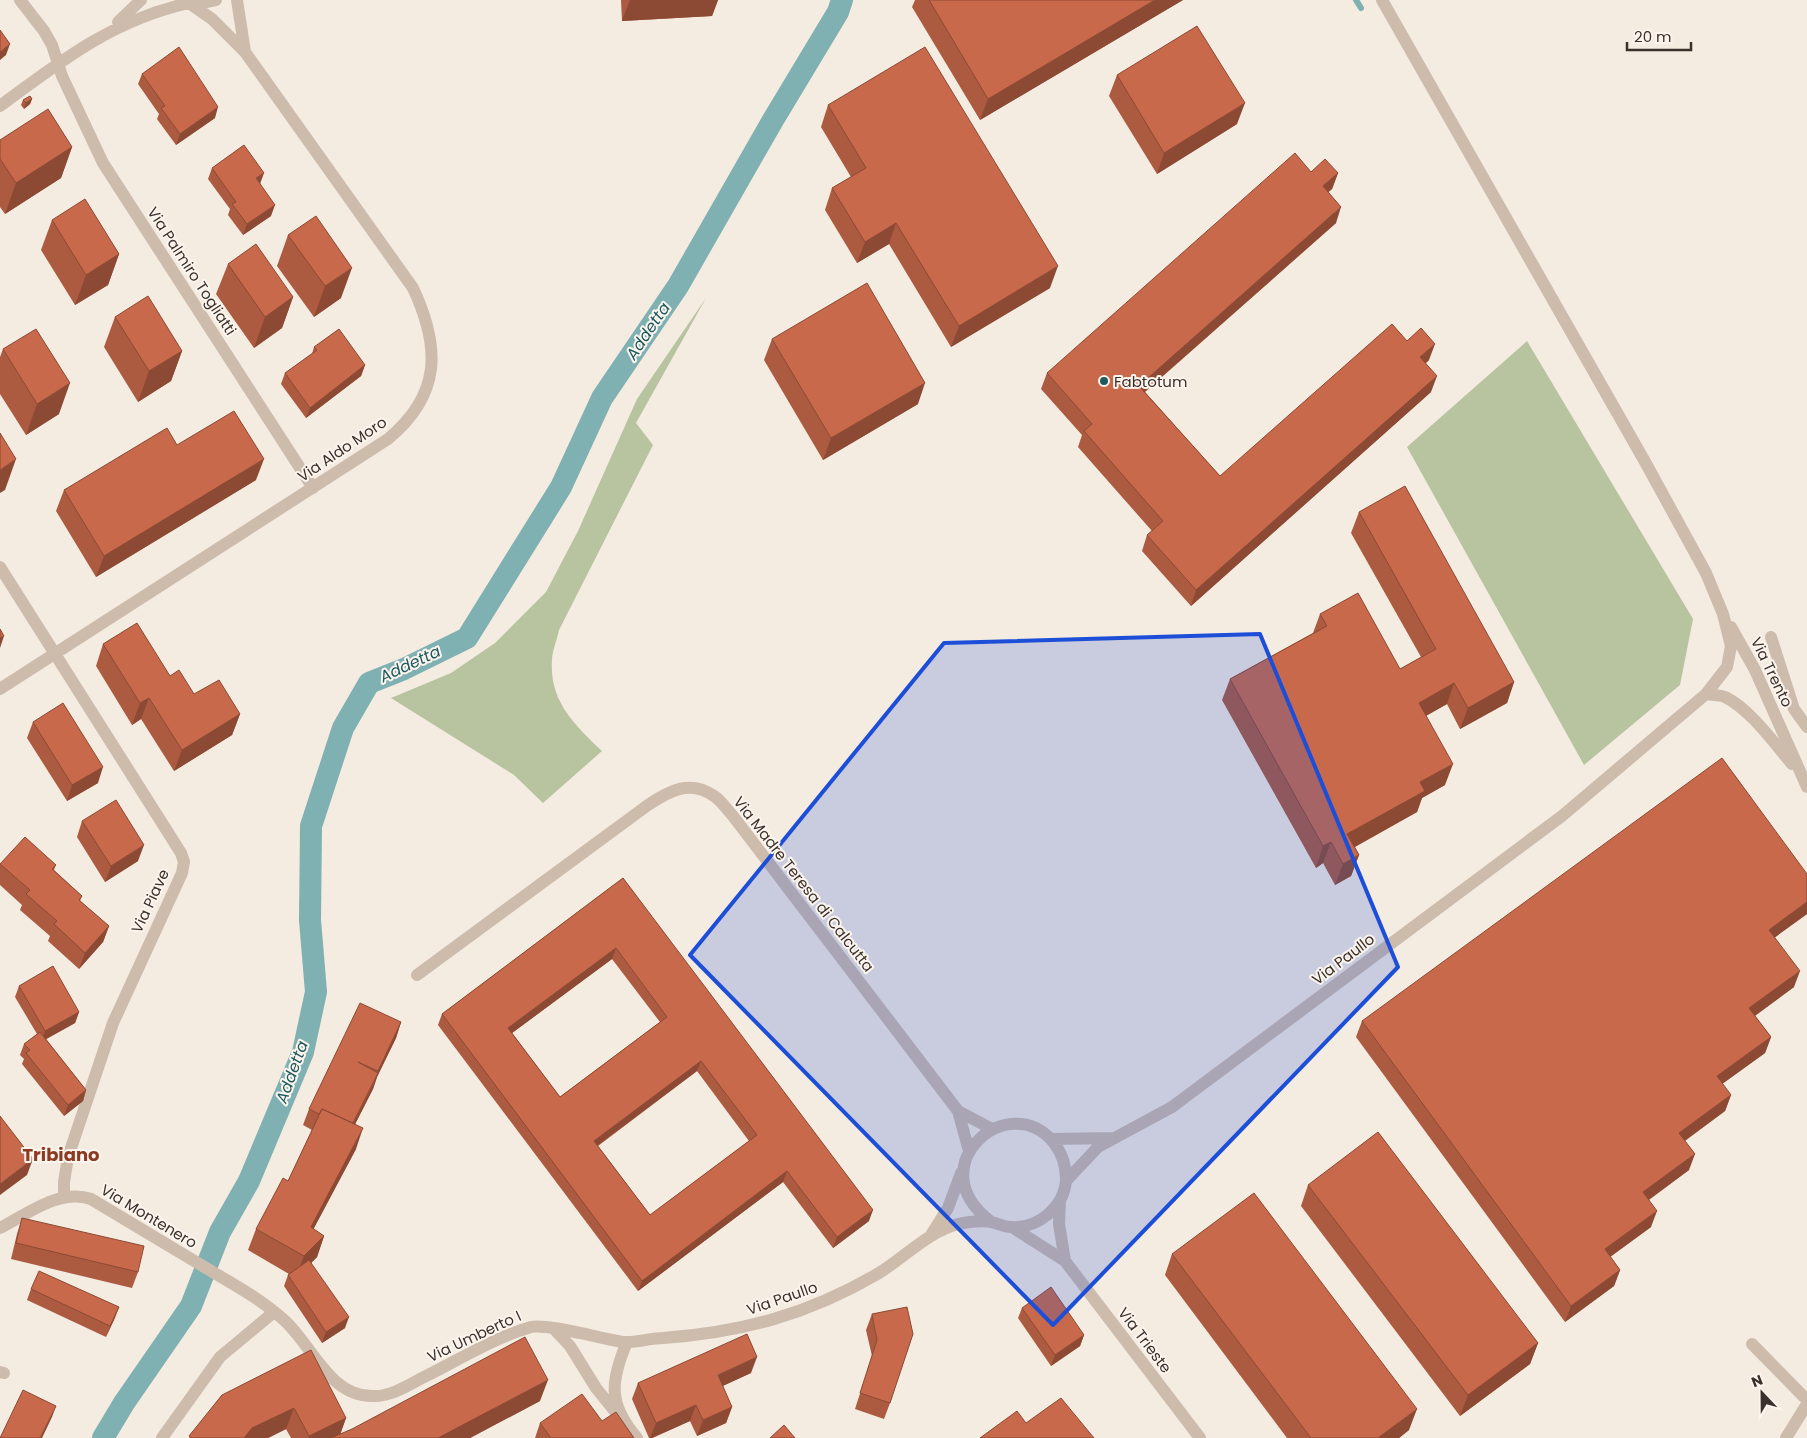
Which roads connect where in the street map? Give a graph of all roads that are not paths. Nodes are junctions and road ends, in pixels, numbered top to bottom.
1 (20, 0) edge
2 (141, 0) edge
3 (216, 0) edge
4 (237, 0) edge
5 (1382, 0) edge
6 (185, 1) edge
7 (111, 29) junction
8 (245, 52) junction
9 (58, 63) junction
10 (0, 106) edge
11 (312, 488) junction
12 (0, 566) edge
13 (1723, 614) junction
14 (1772, 637) dead end
15 (55, 655) junction
16 (0, 689) edge
17 (1706, 694) junction
18 (1772, 706) junction
19 (1794, 709) junction
20 (1807, 726) edge
21 (1800, 773) junction
22 (1807, 786) edge
23 (417, 975) dead end
24 (958, 1111) junction
25 (992, 1129) junction
26 (1114, 1138) junction
27 (1050, 1139) junction
28 (969, 1151) junction
29 (964, 1166) junction
30 (1066, 1181) junction
31 (64, 1198) junction
32 (1060, 1200) junction
33 (990, 1221) junction
34 (1012, 1227) junction
35 (0, 1228) edge
36 (931, 1236) junction
37 (1065, 1261) junction
38 (274, 1312) junction
39 (554, 1329) junction
40 (627, 1342) junction
41 (1752, 1344) dead end
42 (1807, 1400) edge
43 (1807, 1404) edge
44 (622, 1420) junction
45 (162, 1438) edge
46 (637, 1438) edge
47 (1200, 1438) edge
48 (1786, 1438) edge

1 - 9 street, Via Palmiro Togliatti
2 - 7 street
3 - 6 street
4 - 8 street
5 - 13 street
6 - 7 street
6 - 8 street, Via Aldo Moro
7 - 9 street
8 - 11 street, Via Aldo Moro
9 - 10 street
9 - 11 street, Via Palmiro Togliatti
11 - 15 street, Via Aldo Moro
12 - 15 street, Via Piave
13 - 17 street, Via Paullo
13 - 18 street, Via Trento
14 - 19 street
15 - 16 street, Via Aldo Moro
15 - 31 street, Via Piave
17 - 21 street, Via Trento
17 - 26 street, Via Paullo
18 - 19 street
18 - 21 street, Via Trento
19 - 20 street
21 - 22 street, Via Trento
23 - 24 street, Via Madre Teresa di Calcutta
24 - 25 street, Via Madre Teresa di Calcutta
24 - 28 street, Via Madre Teresa di Calcutta
25 - 27 street, Via Paullo
25 - 28 street, Via Paullo
26 - 27 street, Via Paullo
26 - 30 street, Via Paullo
27 - 30 street, Via Paullo
28 - 29 street, Via Paullo
29 - 33 street, Via Paullo
29 - 36 street, Via Paullo
30 - 32 street, Via Paullo
31 - 35 street, Via Montenero
31 - 38 street, Via Montenero
32 - 34 street, Via Paullo
32 - 37 street, Via Trieste
33 - 34 street, Via Paullo
33 - 36 street, Via Paullo
34 - 37 street, Via Trieste
36 - 40 street, Via Paullo
37 - 47 street, Via Trieste
38 - 39 street, Via Umberto I
38 - 45 street
39 - 40 street, Via Umberto I
39 - 44 street
40 - 44 street
41 - 42 street
43 - 48 street
44 - 46 street

